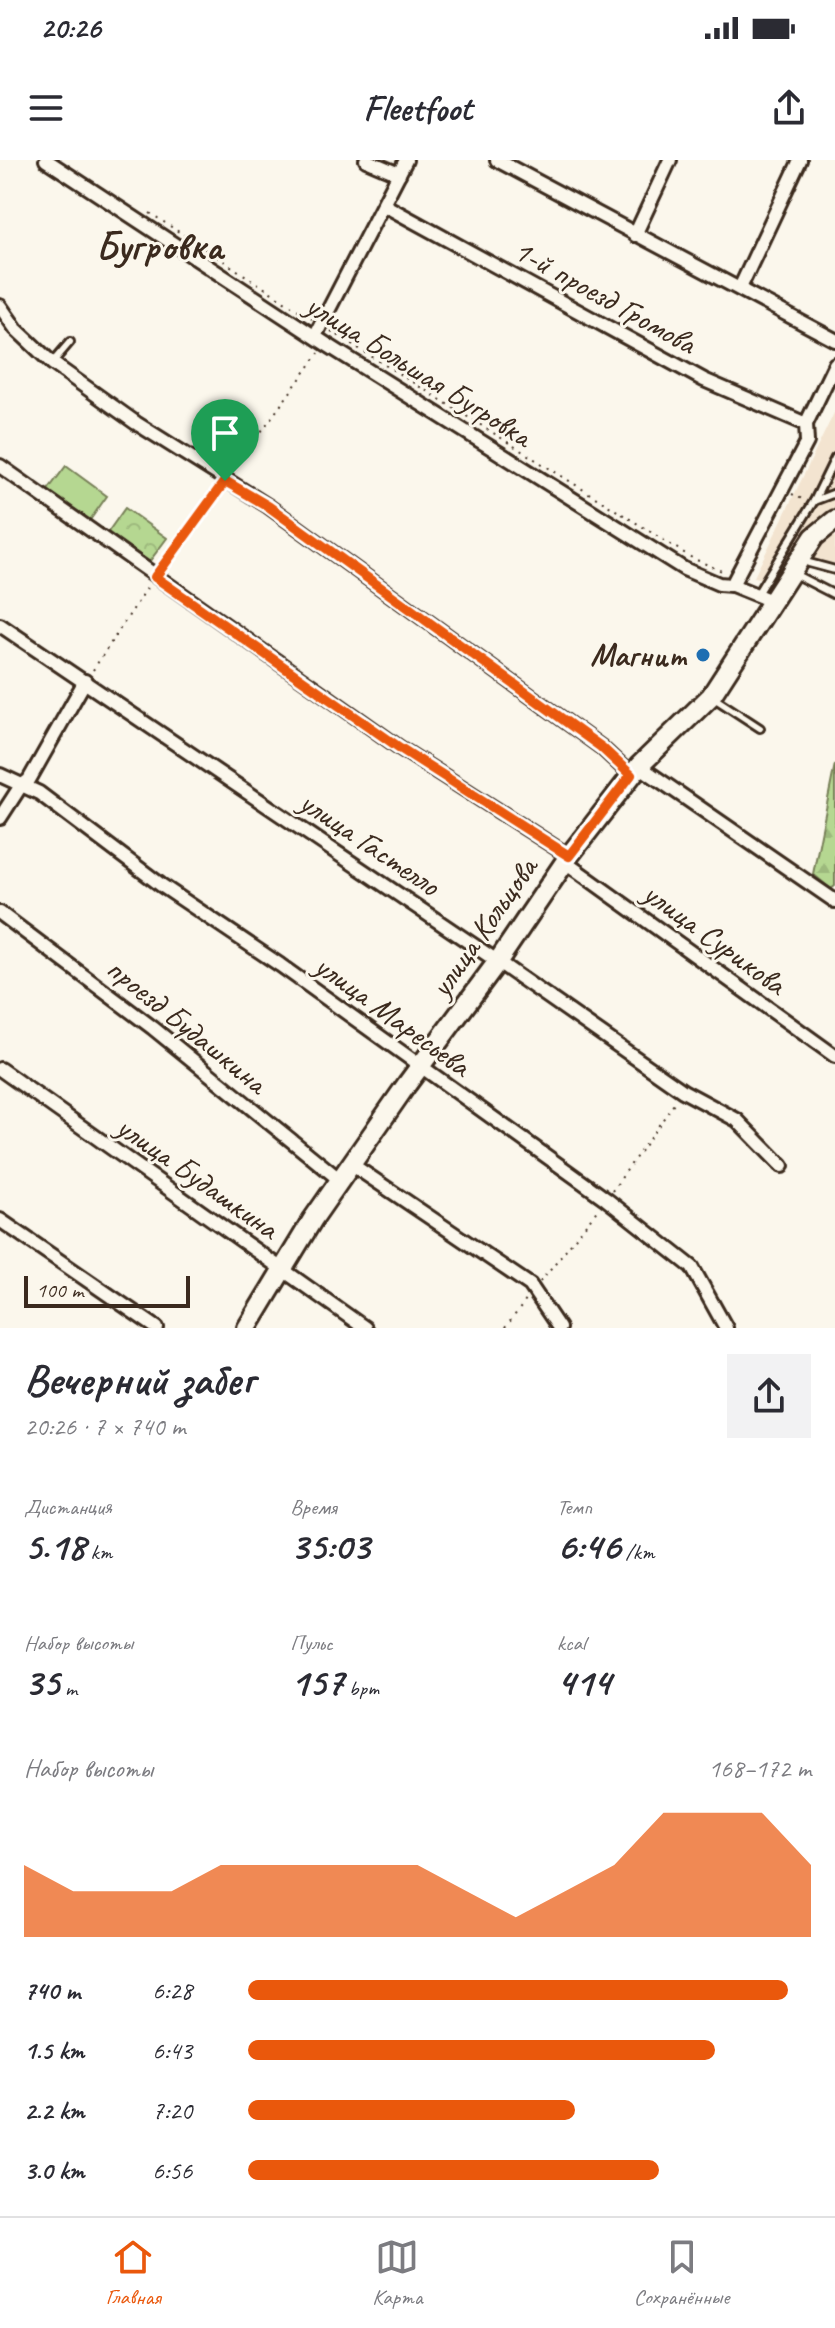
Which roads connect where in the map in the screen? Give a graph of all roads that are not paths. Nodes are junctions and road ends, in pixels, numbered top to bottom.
1 (46, 160) edge
2 (366, 160) edge
3 (406, 160) edge
4 (497, 160) edge
5 (670, 160) edge
6 (800, 160) edge
7 (399, 174) junction
8 (384, 205) junction
9 (635, 235) junction
10 (740, 288) junction
11 (1, 309) edge
12 (321, 335) junction
13 (835, 340) edge
14 (70, 342) dead end
15 (52, 363) junction
16 (835, 364) edge
17 (806, 424) junction
18 (835, 458) edge
19 (0, 466) edge
20 (835, 493) edge
21 (813, 503) junction
22 (835, 520) edge
23 (809, 563) dead end
24 (835, 570) edge
25 (791, 573) junction
26 (735, 580) junction
27 (835, 595) edge
28 (766, 598) junction
29 (0, 625) edge
30 (85, 681) junction
31 (711, 696) junction
32 (760, 728) dead end
33 (635, 770) junction
34 (0, 775) edge
35 (20, 787) junction
36 (0, 818) edge
37 (567, 859) junction
38 (833, 897) edge
39 (0, 913) edge
40 (498, 961) junction
41 (835, 1056) edge
42 (420, 1067) junction
43 (0, 1069) edge
44 (351, 1164) junction
45 (782, 1166) dead end
46 (340, 1180) junction
47 (0, 1220) edge
48 (282, 1267) junction
49 (157, 1328) edge
50 (247, 1328) edge
51 (365, 1328) edge
52 (559, 1328) edge
53 (726, 1328) edge

1 - 12 street, улица Большая Бугровка
2 - 7 street
3 - 7 street
4 - 9 street
5 - 9 street
6 - 10 street
7 - 8 street
8 - 12 street
8 - 17 street, 1-й проезд Громова
9 - 10 street
10 - 13 street
11 - 15 street
12 - 26 street, улица Большая Бугровка
14 - 15 lane
15 - 33 street
16 - 17 street
17 - 26 street
18 - 21 lane
19 - 37 street, улица Сурикова
20 - 21 lane
21 - 28 lane
22 - 25 street, улица Кольцова
23 - 24 lane
25 - 27 lane
25 - 28 street, улица Кольцова
26 - 28 street, улица Большая Бугровка
28 - 31 street, улица Кольцова
29 - 30 street, улица Гастелло
30 - 35 street
30 - 40 street, улица Гастелло
31 - 32 lane
31 - 33 street, улица Кольцова
33 - 37 street, улица Кольцова
33 - 38 street
34 - 35 street, улица Маресьева
35 - 36 street
35 - 42 street, улица Маресьева
37 - 40 street, улица Кольцова
37 - 41 street, улица Сурикова
39 - 46 street, проезд Будашкина
40 - 42 street, улица Кольцова
40 - 45 street, улица Гастелло
42 - 44 street, улица Кольцова
42 - 53 street, улица Маресьева
43 - 48 street, улица Будашкина
44 - 46 street, улица Кольцова
44 - 52 street
46 - 48 street, улица Кольцова
47 - 49 street
48 - 50 street, улица Кольцова
48 - 51 street, улица Будашкина

